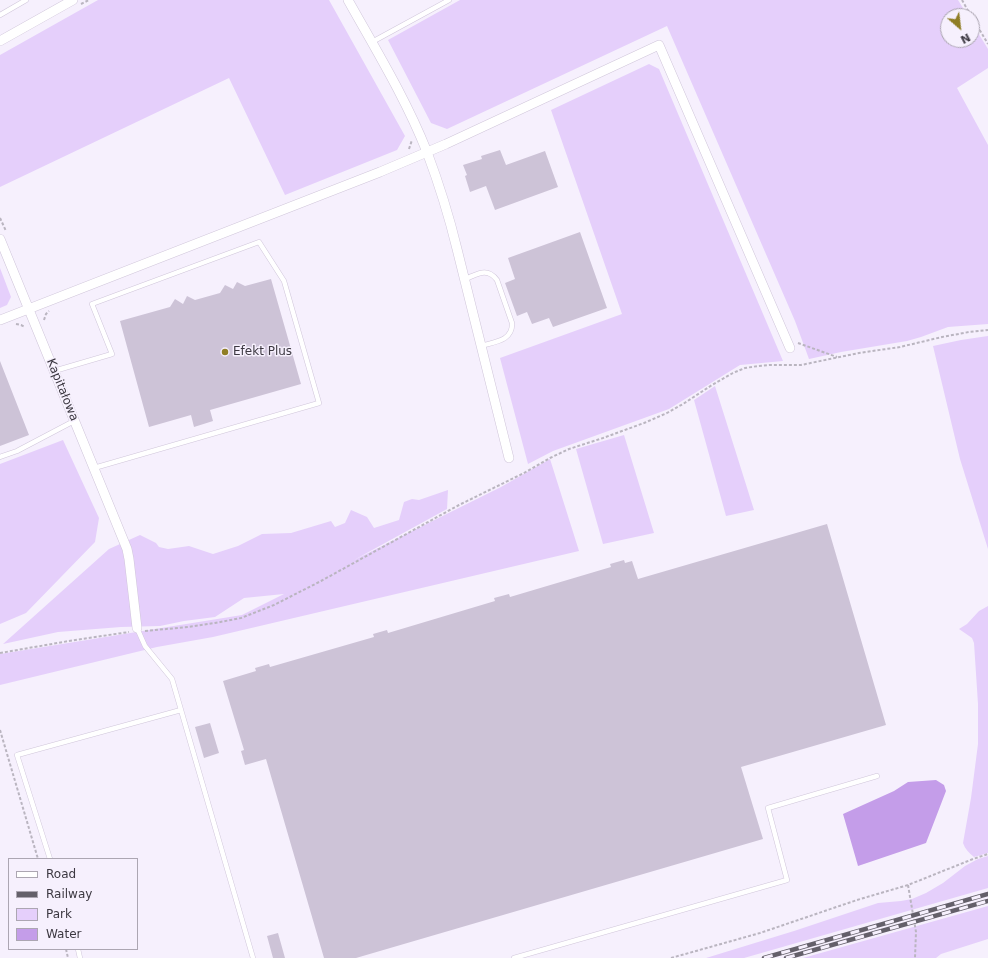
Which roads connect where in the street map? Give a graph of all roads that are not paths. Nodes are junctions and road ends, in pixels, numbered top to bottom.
1 (26, 0) edge
2 (73, 0) edge
3 (348, 0) edge
4 (449, 0) edge
5 (0, 15) edge
6 (0, 41) edge
7 (372, 42) junction
8 (427, 152) junction
9 (0, 239) edge
10 (465, 279) junction
11 (29, 309) junction
12 (0, 320) edge
13 (789, 345) road end
14 (481, 346) junction
15 (54, 371) junction
16 (74, 420) junction
17 (0, 457) edge
18 (509, 458) dead end
19 (94, 468) junction
20 (138, 630) joint
21 (181, 710) junction
22 (877, 776) dead end
23 (50, 858) edge
24 (253, 958) edge
25 (514, 958) edge

1 - 5 lane
2 - 6 street
3 - 7 street
4 - 7 lane
7 - 8 street
8 - 10 street
8 - 11 street
8 - 13 street
9 - 11 street, Kapitałowa
10 - 14 street
10 - 14 lane
11 - 12 street
11 - 15 street, Kapitałowa
14 - 18 street
15 - 16 street, Kapitałowa
15 - 19 lane
16 - 17 lane
16 - 19 street, Kapitałowa
19 - 20 street, Kapitałowa
20 - 21 lane
21 - 23 lane
21 - 24 lane
22 - 25 lane

